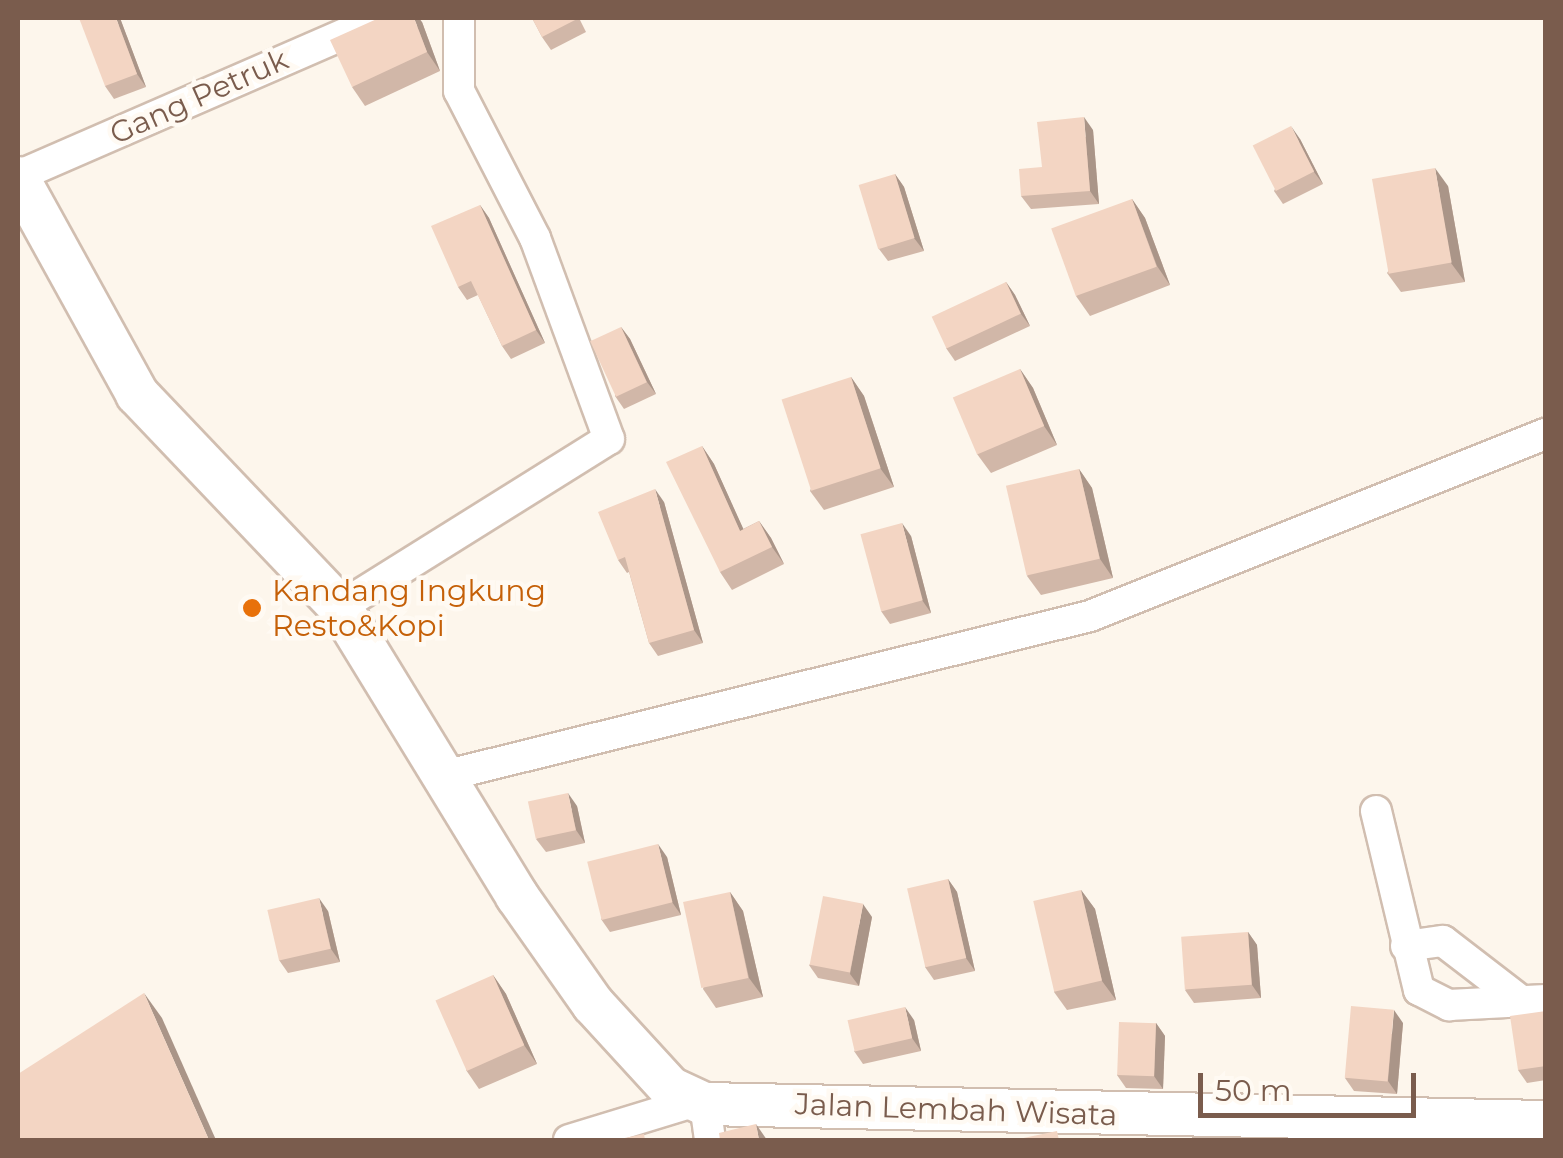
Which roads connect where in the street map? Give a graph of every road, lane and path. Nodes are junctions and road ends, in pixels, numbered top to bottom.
1 (381, 18) edge
2 (459, 18) edge
3 (18, 177) edge
4 (1546, 434) edge
5 (340, 607) junction
6 (448, 775) junction
7 (1376, 812) dead end
8 (1406, 946) junction
9 (1533, 1000) edge
10 (686, 1101) edge
11 (635, 1115) junction
12 (1546, 1122) edge
13 (570, 1140) edge

1 - 3 street, Gang Petruk
2 - 5 street
3 - 5 street
4 - 6 street
5 - 6 street
6 - 10 street
7 - 8 street
8 - 9 street
8 - 9 street
10 - 11 street
10 - 11 street
10 - 12 street, Jalan Lembah Wisata
11 - 13 street

